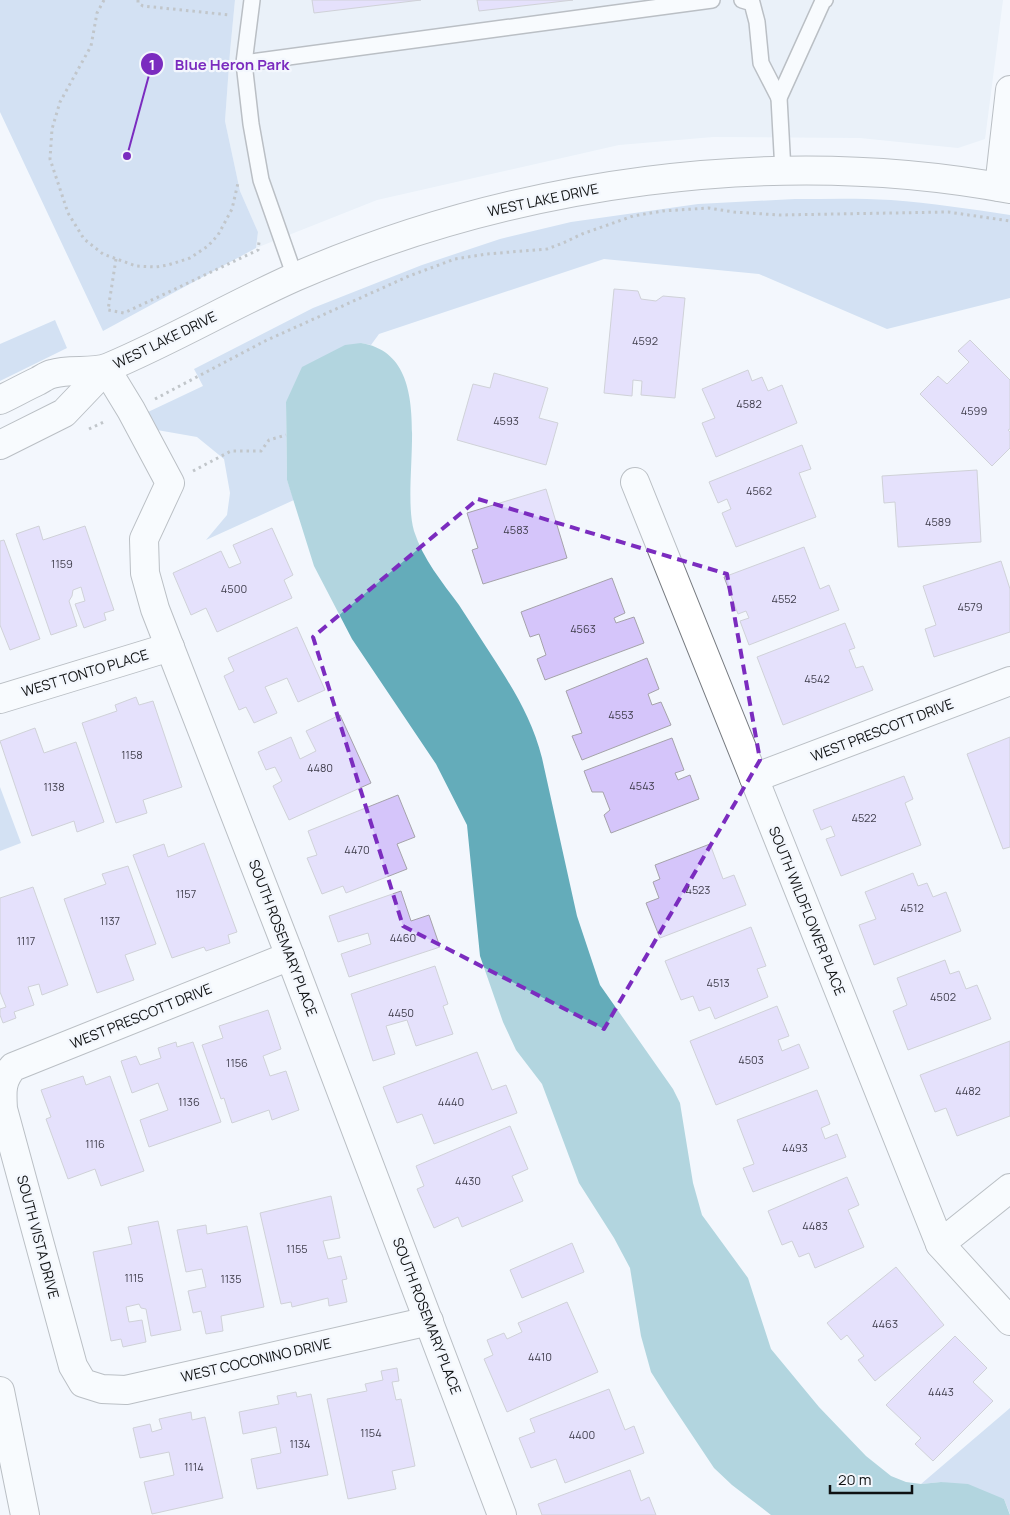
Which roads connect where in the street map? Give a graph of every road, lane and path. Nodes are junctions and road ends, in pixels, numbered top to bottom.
1 (104, 0) edge
2 (138, 0) edge
3 (252, 0) edge
4 (712, 0) edge
5 (742, 0) edge
6 (825, 0) edge
7 (230, 24) dead end
8 (244, 63) junction
9 (1010, 90) edge
10 (779, 98) junction
11 (783, 171) junction
12 (242, 185) dead end
13 (1005, 188) edge
14 (1010, 220) edge
15 (260, 236) dead end
16 (116, 259) junction
17 (295, 277) junction
18 (106, 369) junction
19 (0, 400) edge
20 (131, 410) junction
21 (85, 431) dead end
22 (286, 436) dead end
23 (0, 445) edge
24 (170, 482) junction
25 (635, 482) dead end
26 (170, 647) junction
27 (1010, 681) edge
28 (0, 699) edge
29 (754, 778) junction
30 (290, 956) junction
31 (2, 1087) joint
32 (1010, 1188) edge
33 (940, 1244) junction
34 (429, 1321) junction
35 (1010, 1321) edge
36 (83, 1383) joint
37 (0, 1391) edge
38 (25, 1515) edge
39 (502, 1515) edge

1 - 16 path
2 - 7 path
3 - 8 lane
4 - 8 lane
5 - 10 lane
6 - 10 lane
8 - 17 lane
9 - 13 street
10 - 11 lane
11 - 13 street, WEST LAKE DRIVE
11 - 17 street, WEST LAKE DRIVE
12 - 16 path
14 - 20 path
15 - 16 path
17 - 18 street, WEST LAKE DRIVE
18 - 19 street, WEST LAKE DRIVE
18 - 20 street
18 - 23 street, WEST LAKE DRIVE
20 - 21 path
20 - 24 street
22 - 24 path
24 - 26 street, SOUTH ROSEMARY PLACE
25 - 29 street, SOUTH WILDFLOWER PLACE
26 - 28 street, WEST TONTO PLACE
26 - 30 street, SOUTH ROSEMARY PLACE
27 - 29 street, WEST PRESCOTT DRIVE
29 - 33 street, SOUTH WILDFLOWER PLACE
30 - 31 street, WEST PRESCOTT DRIVE
30 - 34 street, SOUTH ROSEMARY PLACE
31 - 36 street, SOUTH VISTA DRIVE
32 - 33 street
33 - 35 street, SOUTH WILDFLOWER PLACE
34 - 36 street, WEST COCONINO DRIVE
34 - 39 street, SOUTH ROSEMARY PLACE
37 - 38 street

